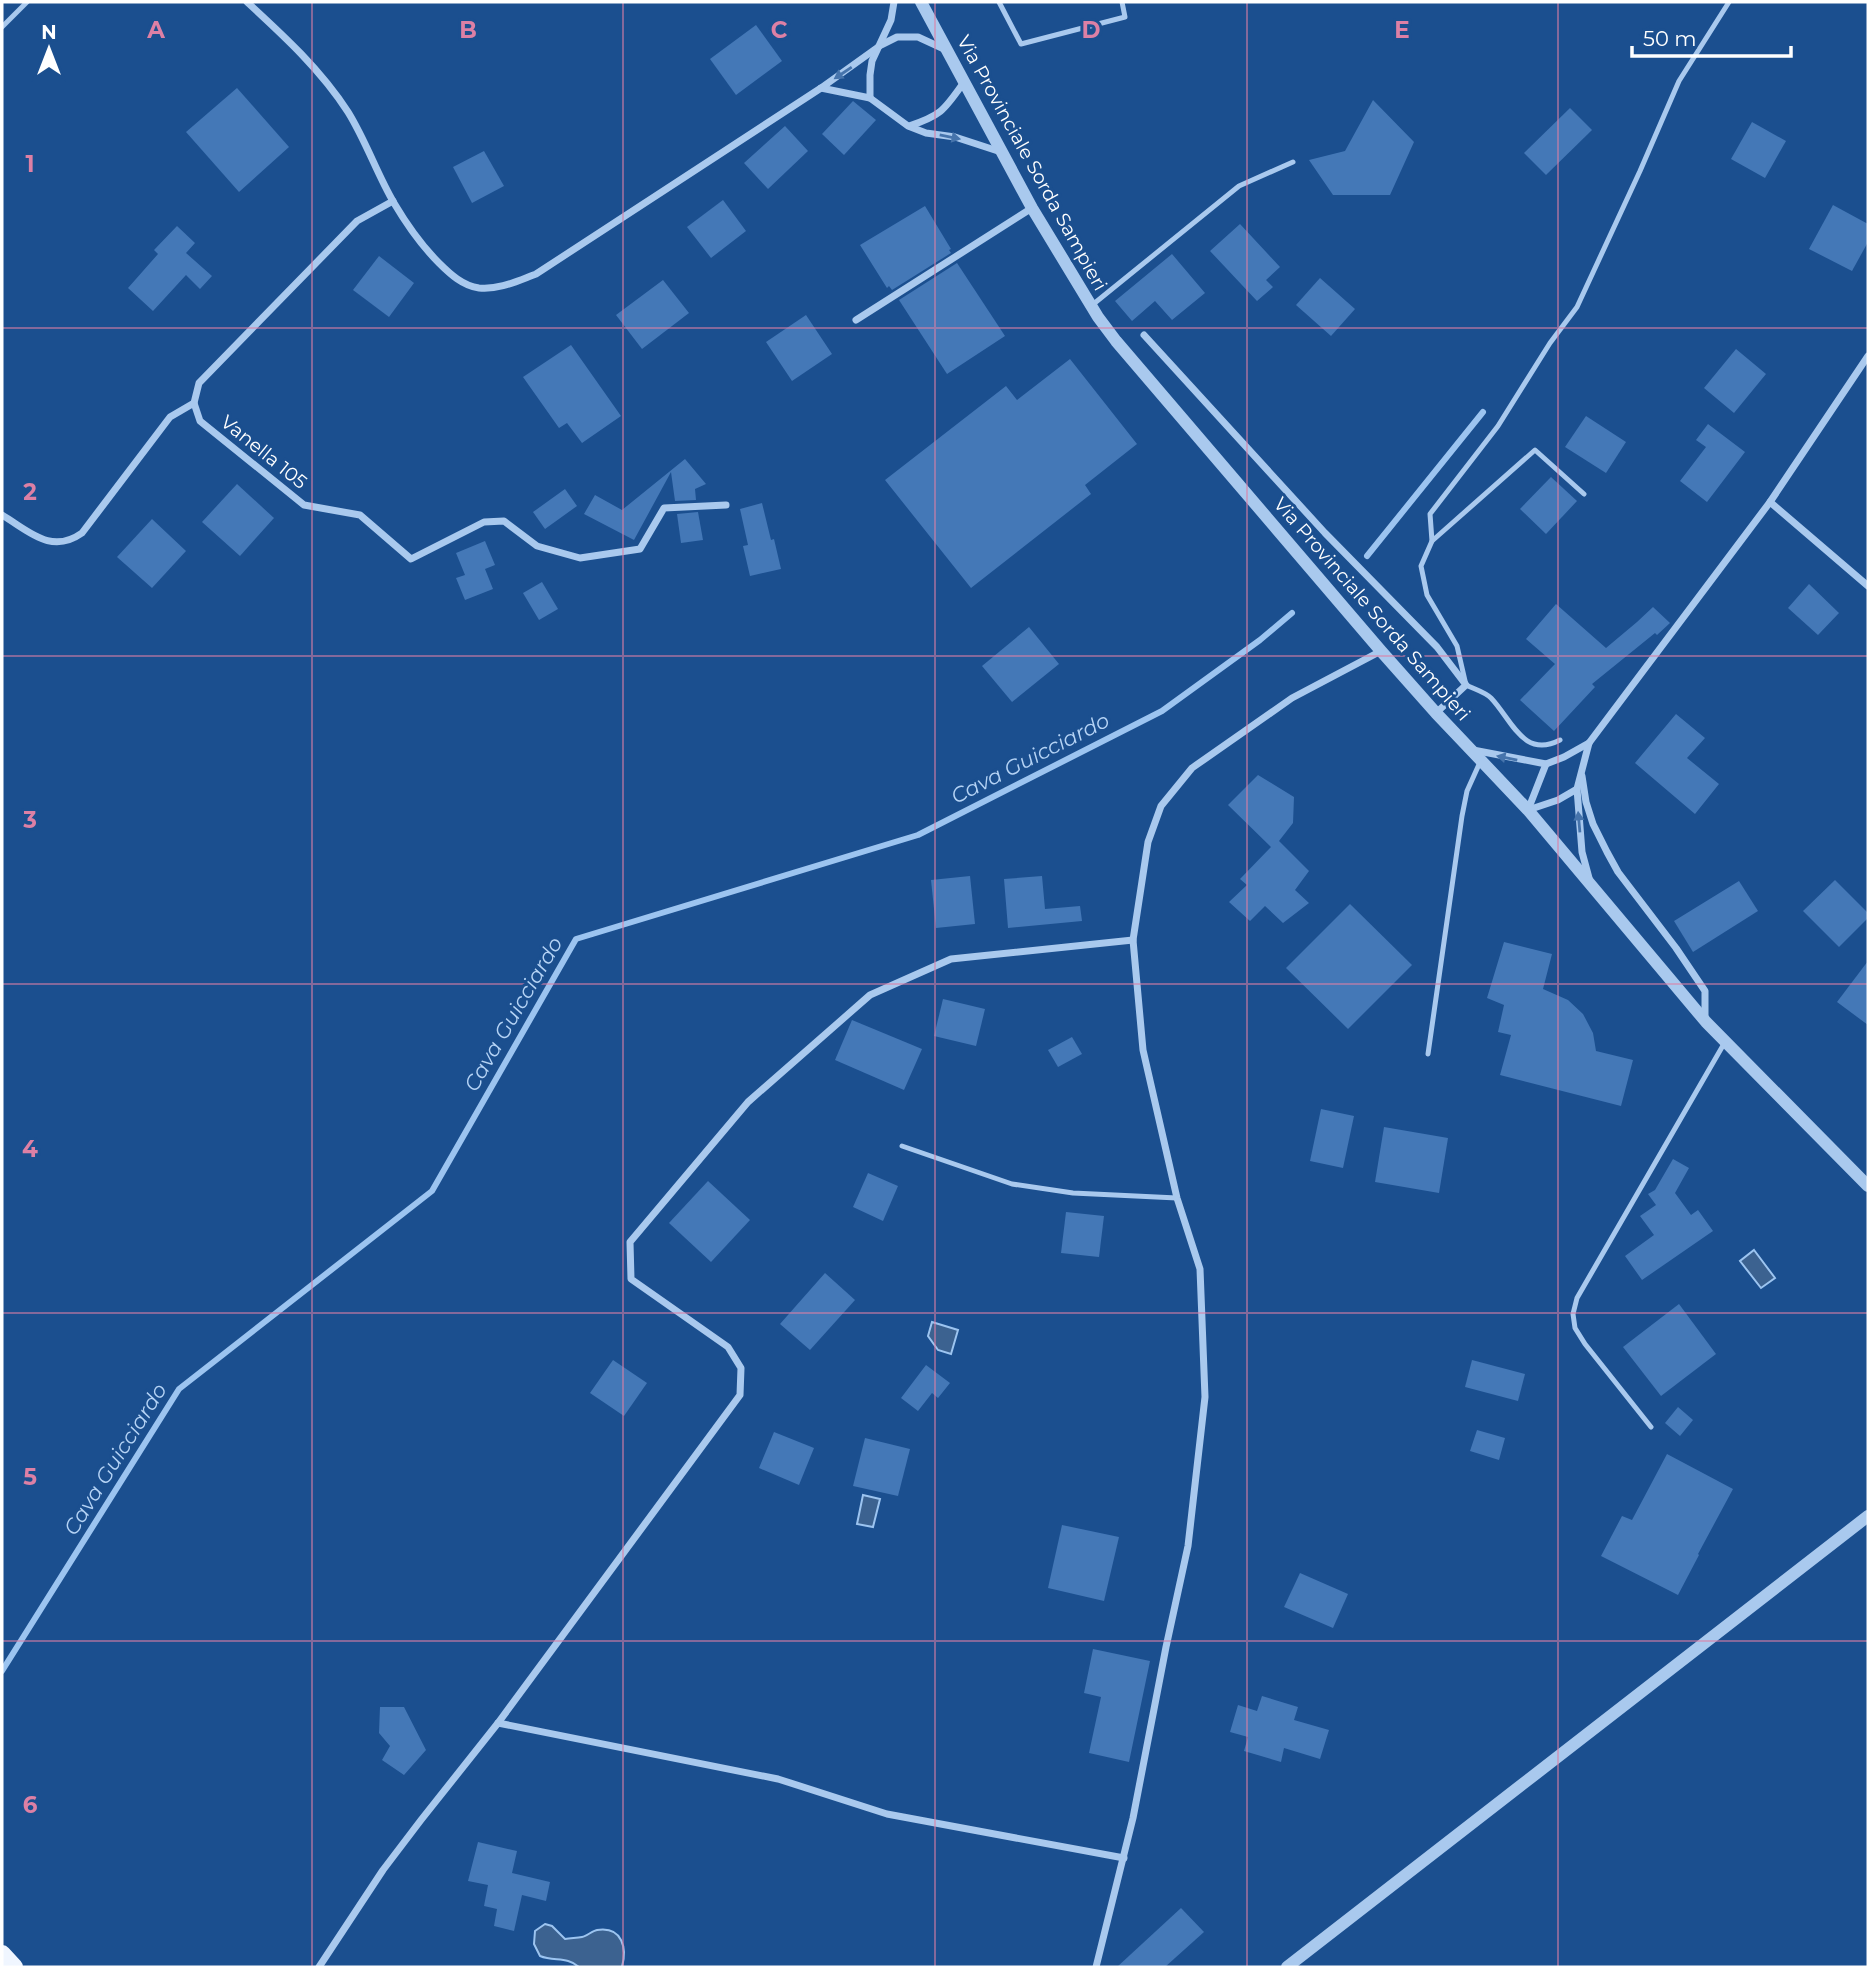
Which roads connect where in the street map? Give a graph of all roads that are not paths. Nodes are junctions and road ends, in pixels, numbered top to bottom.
1 (27, 2) edge
2 (247, 2) edge
3 (894, 2) edge
4 (921, 2) edge
5 (999, 2) edge
6 (1122, 2) edge
7 (1729, 2) edge
8 (2, 27) edge
9 (881, 45) junction
10 (947, 50) junction
11 (964, 82) junction
12 (821, 88) junction
13 (870, 98) junction
14 (908, 127) junction
15 (1001, 152) junction
16 (1293, 162) dead end
17 (393, 201) junction
18 (1032, 208) junction
19 (1091, 306) junction
20 (856, 320) dead end
21 (1144, 335) dead end
22 (1868, 356) edge
23 (194, 403) junction
24 (1584, 494) dead end
25 (1770, 502) junction
26 (726, 505) dead end
27 (2, 515) edge
28 (1432, 541) junction
29 (1868, 586) edge
30 (1381, 651) junction
31 (1466, 685) junction
32 (1436, 713) junction
33 (1560, 740) dead end
34 (1589, 743) junction
35 (1470, 750) junction
36 (1481, 760) junction
37 (1546, 764) junction
38 (1582, 770) junction
39 (1577, 789) junction
40 (1528, 810) junction
41 (1592, 888) junction
42 (1133, 940) junction
43 (1706, 1022) junction
44 (1725, 1042) junction
45 (1428, 1054) dead end
46 (902, 1146) dead end
47 (1868, 1186) edge
48 (1177, 1198) junction
49 (1651, 1427) dead end
50 (1868, 1517) edge
51 (498, 1723) junction
52 (1124, 1858) junction
53 (2, 1954) edge
54 (14, 1967) edge
55 (319, 1967) edge
56 (1096, 1967) edge
57 (1287, 1967) edge

1 - 8 lane
2 - 17 street
3 - 9 street
4 - 10 street, Via Provinciale Sorda Sampieri
5 - 6 lane
7 - 28 lane
9 - 10 street
9 -> 12 street
9 - 13 street
10 - 11 street, Via Provinciale Sorda Sampieri
11 - 14 street
11 - 15 street, Via Provinciale Sorda Sampieri
12 - 13 street
12 - 17 street
13 - 14 street
14 -> 15 street
15 - 18 street, Via Provinciale Sorda Sampieri
16 - 19 lane
17 - 23 street
18 - 19 street, Via Provinciale Sorda Sampieri
18 - 20 street
19 - 30 street, Via Provinciale Sorda Sampieri
21 - 31 street
22 - 25 street
23 - 26 street, Vanella 105
23 - 27 street
24 - 28 lane
25 - 29 street
25 - 34 street
28 - 31 lane
30 - 32 street, Via Provinciale Sorda Sampieri
30 - 42 street
31 - 32 street
31 - 33 lane
32 - 35 street, Via Provinciale Sorda Sampieri
34 - 37 street
34 - 38 street
35 - 36 street, Via Provinciale Sorda Sampieri
37 -> 35 street
36 - 40 street, Via Provinciale Sorda Sampieri
36 - 45 lane
37 - 40 street
38 - 39 street
38 - 43 street
39 - 40 street
41 -> 39 street
40 - 41 street, Via Provinciale Sorda Sampieri
41 - 43 street, Via Provinciale Sorda Sampieri
42 - 48 street
42 - 51 street
43 - 44 street, Via Provinciale Sorda Sampieri
44 - 47 street, Via Provinciale Sorda Sampieri
44 - 49 lane
46 - 48 lane
48 - 52 street
50 - 57 street
51 - 52 street
51 - 55 street
52 - 56 street
53 - 54 main road

